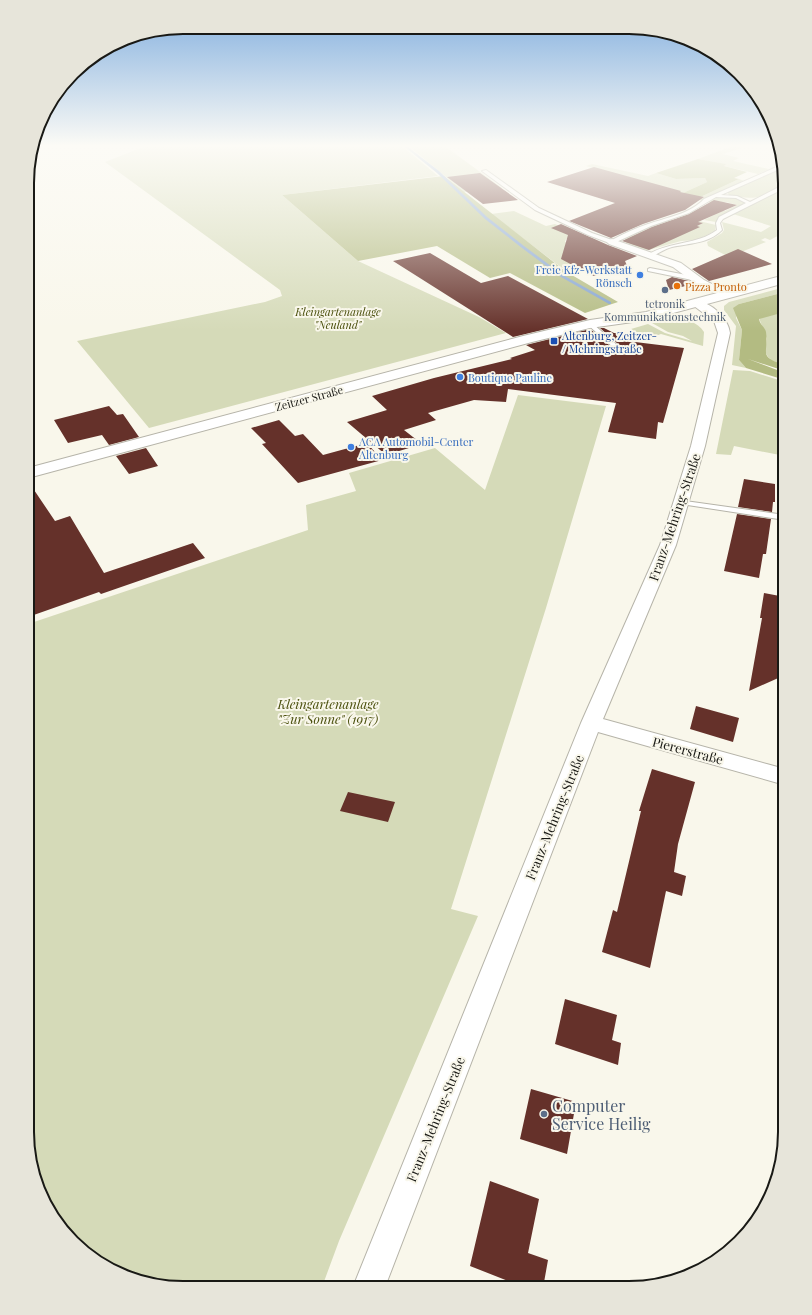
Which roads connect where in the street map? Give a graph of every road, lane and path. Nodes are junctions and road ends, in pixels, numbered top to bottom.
1 (536, 208) edge
2 (696, 208) edge
3 (740, 208) edge
4 (612, 242) junction
5 (651, 255) junction
6 (650, 270) dead end
7 (778, 271) edge
8 (697, 279) junction
9 (778, 281) edge
10 (713, 288) junction
11 (726, 294) junction
12 (682, 301) junction
13 (696, 303) junction
14 (590, 324) junction
15 (722, 342) junction
16 (631, 352) dead end
17 (34, 471) edge
18 (681, 502) junction
19 (778, 517) edge
20 (591, 723) junction
21 (778, 775) edge
22 (377, 1281) edge

1 - 4 lane
2 - 4 lane
3 - 5 lane
4 - 5 street
5 - 8 street
6 - 8 lane
7 - 10 main road, Zeitzer Straße
8 - 10 street
9 - 11 main road, Zeitzer Straße
10 - 11 street
10 - 12 main road, Zeitzer Straße
11 - 13 main road, Zeitzer Straße
12 - 13 main road, Zeitzer Straße
12 - 14 main road, Zeitzer Straße
12 - 14 main road, Zeitzer Straße
12 - 15 street
13 - 15 street, Franz-Mehring-Straße
14 - 16 lane
14 - 17 main road, Zeitzer Straße
15 - 18 street, Franz-Mehring-Straße
18 - 19 lane
18 - 20 street, Franz-Mehring-Straße
20 - 21 street, Piererstraße
20 - 22 street, Franz-Mehring-Straße

